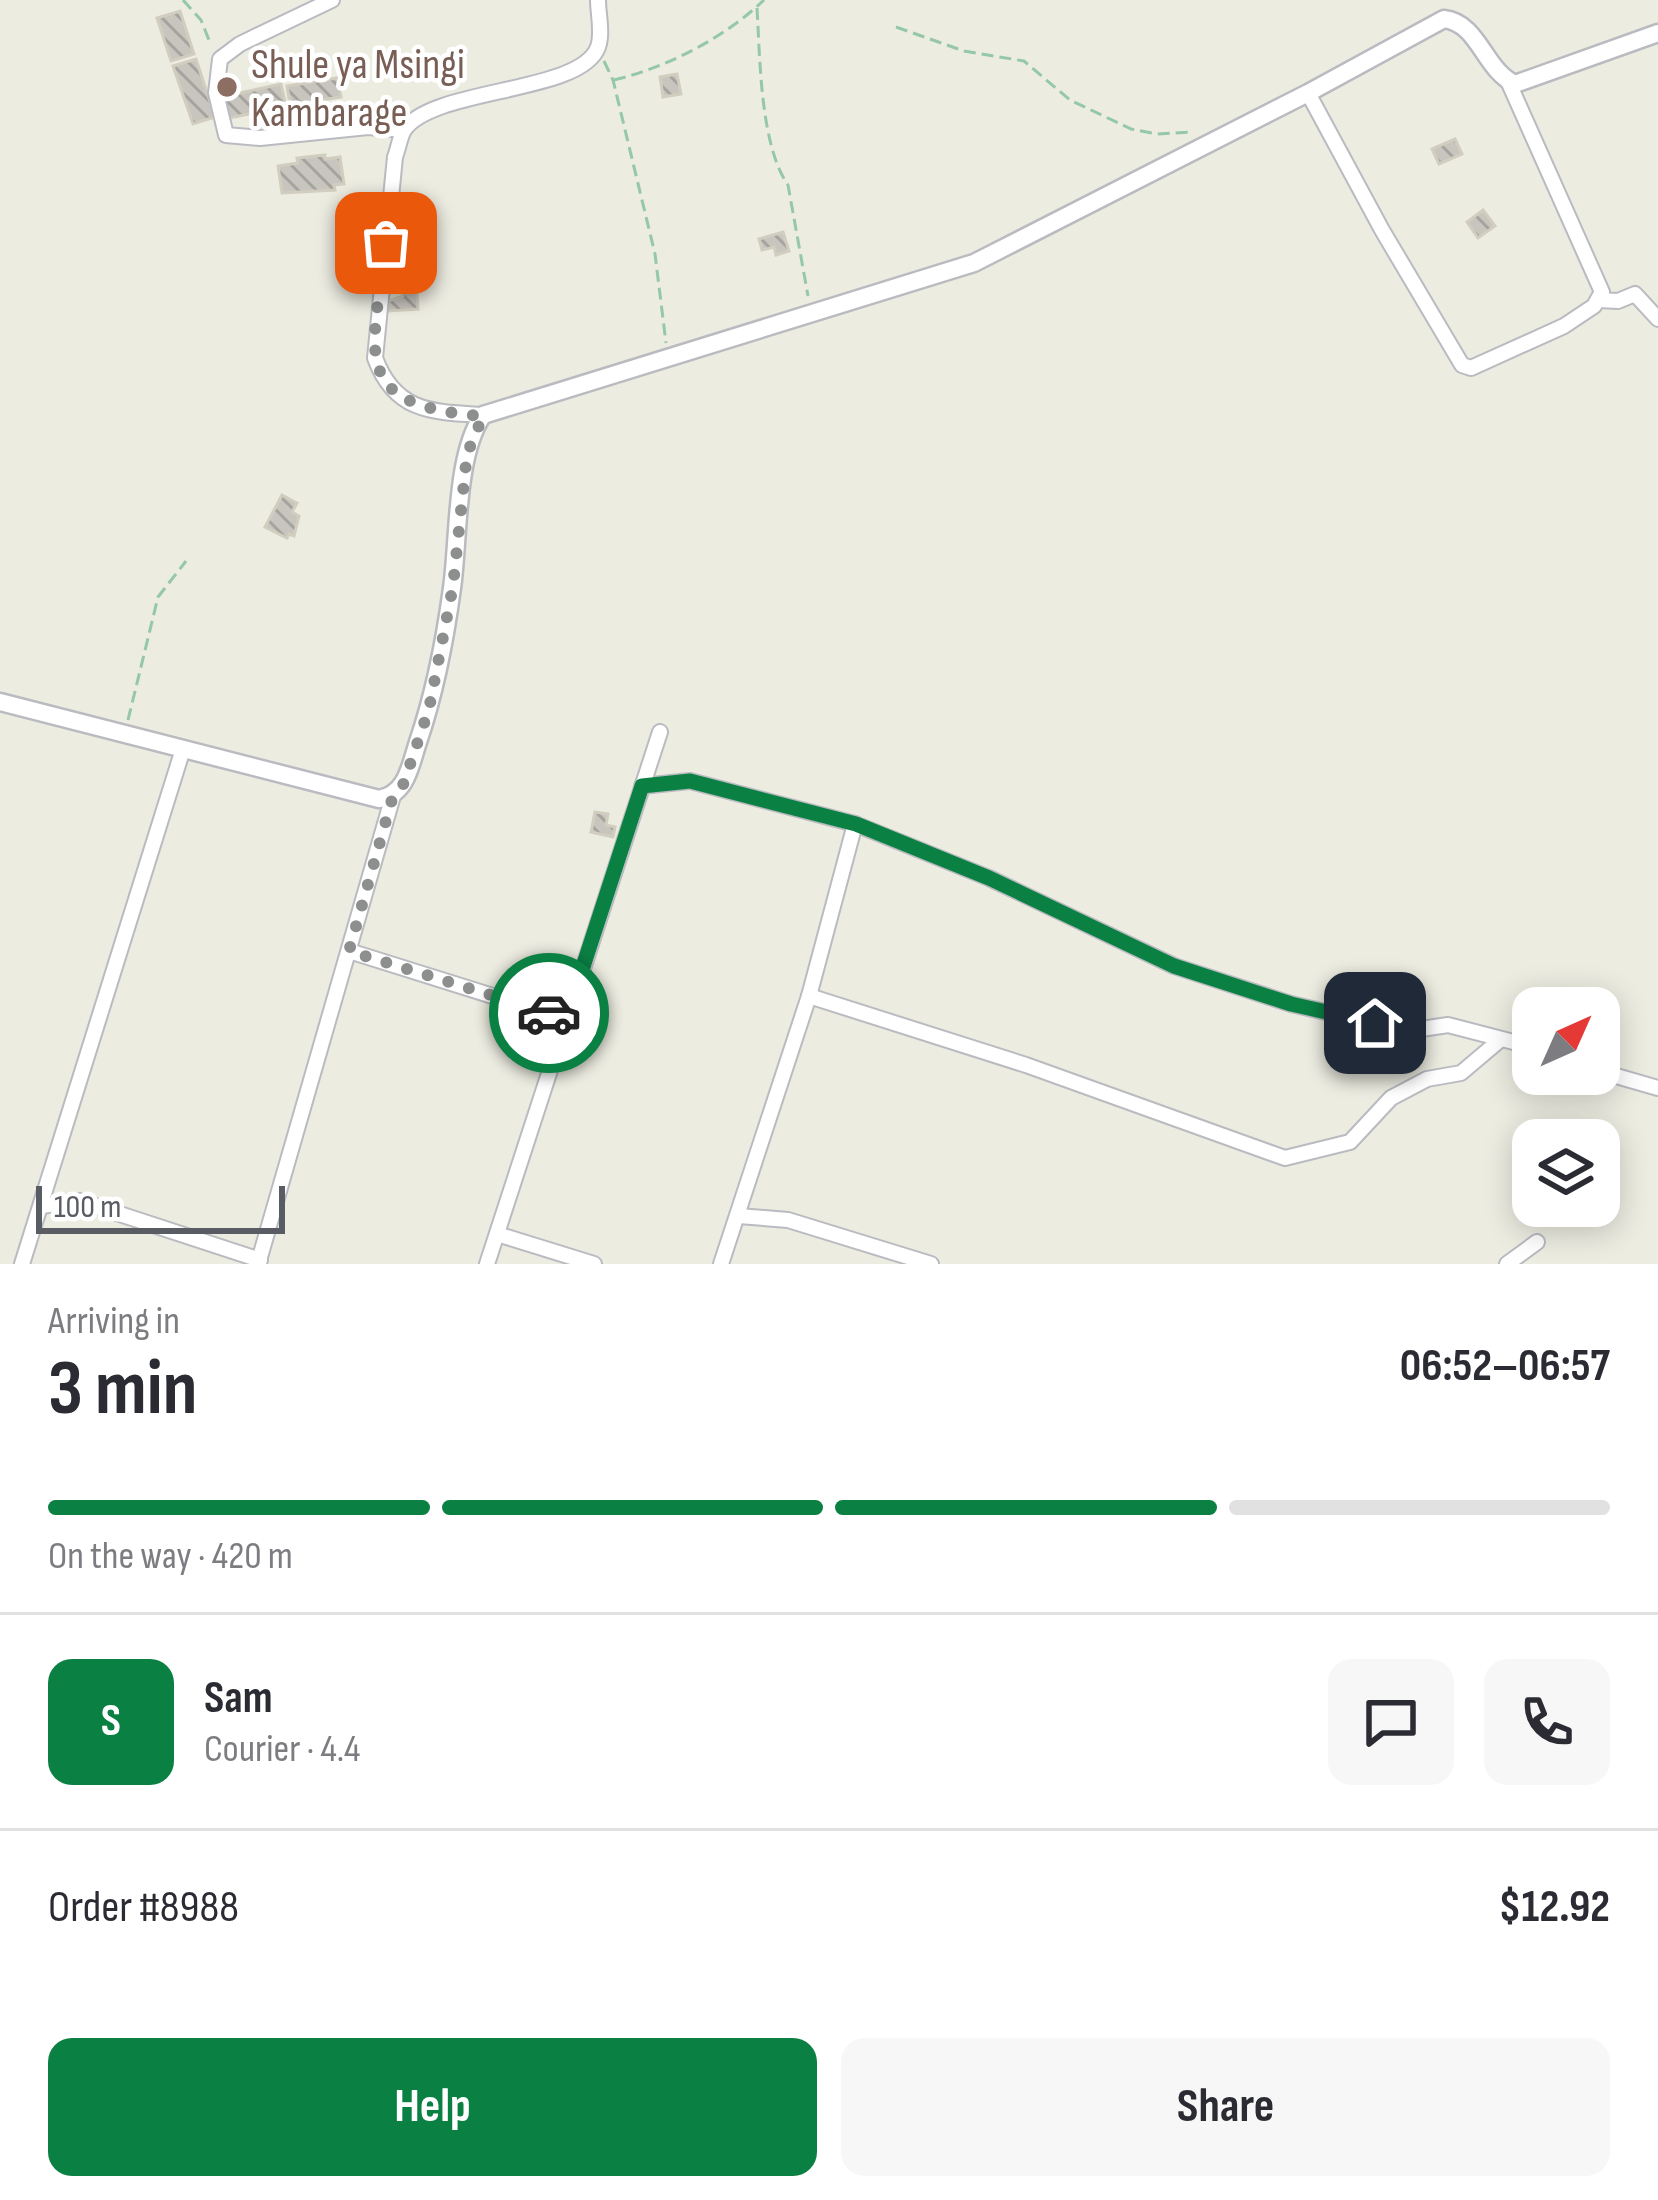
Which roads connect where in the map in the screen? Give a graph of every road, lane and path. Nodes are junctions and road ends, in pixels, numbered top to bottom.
1 (183, 0) edge
2 (332, 0) edge
3 (598, 0) edge
4 (764, 0) edge
5 (757, 8) junction
6 (896, 27) dead end
7 (1658, 33) edge
8 (597, 49) junction
9 (218, 63) junction
10 (613, 80) junction
11 (1508, 81) junction
12 (1308, 93) junction
13 (404, 130) junction
14 (1202, 131) dead end
15 (1598, 300) junction
16 (810, 316) junction
17 (1658, 319) edge
18 (667, 359) junction
19 (483, 416) junction
20 (186, 561) dead end
21 (0, 702) edge
22 (660, 732) dead end
23 (125, 733) junction
24 (183, 749) junction
25 (642, 786) junction
26 (393, 796) junction
27 (856, 824) junction
28 (349, 951) junction
29 (809, 996) junction
30 (566, 1019) junction
31 (1501, 1040) junction
32 (1512, 1042) edge
33 (1620, 1077) edge
34 (1658, 1088) edge
35 (40, 1206) junction
36 (739, 1216) junction
37 (497, 1234) junction
38 (1537, 1242) dead end
39 (259, 1262) edge
40 (22, 1264) edge
41 (487, 1264) edge
42 (595, 1264) edge
43 (722, 1264) edge
44 (931, 1264) edge
45 (1507, 1264) edge

1 - 9 path
2 - 9 street
3 - 8 street
4 - 5 path
5 - 10 path
5 - 16 path
6 - 14 path
7 - 11 street
8 - 10 path
8 - 13 street
9 - 13 street
10 - 18 path
11 - 12 street
11 - 15 street
12 - 15 street
12 - 16 street
13 - 19 street
15 - 17 street
16 - 18 street
18 - 19 street
19 - 26 street
20 - 23 path
21 - 23 street
22 - 25 street
23 - 24 street
24 - 26 street
24 - 35 street
25 - 27 street
25 - 30 street
26 - 28 street
27 - 29 street
27 - 31 street
28 - 30 street
28 - 39 street
29 - 31 street
29 - 36 street
30 - 37 street
31 - 32 street
33 - 34 street
35 - 39 street
35 - 40 street
36 - 43 street
36 - 44 street
37 - 41 street
37 - 42 street
38 - 45 street

